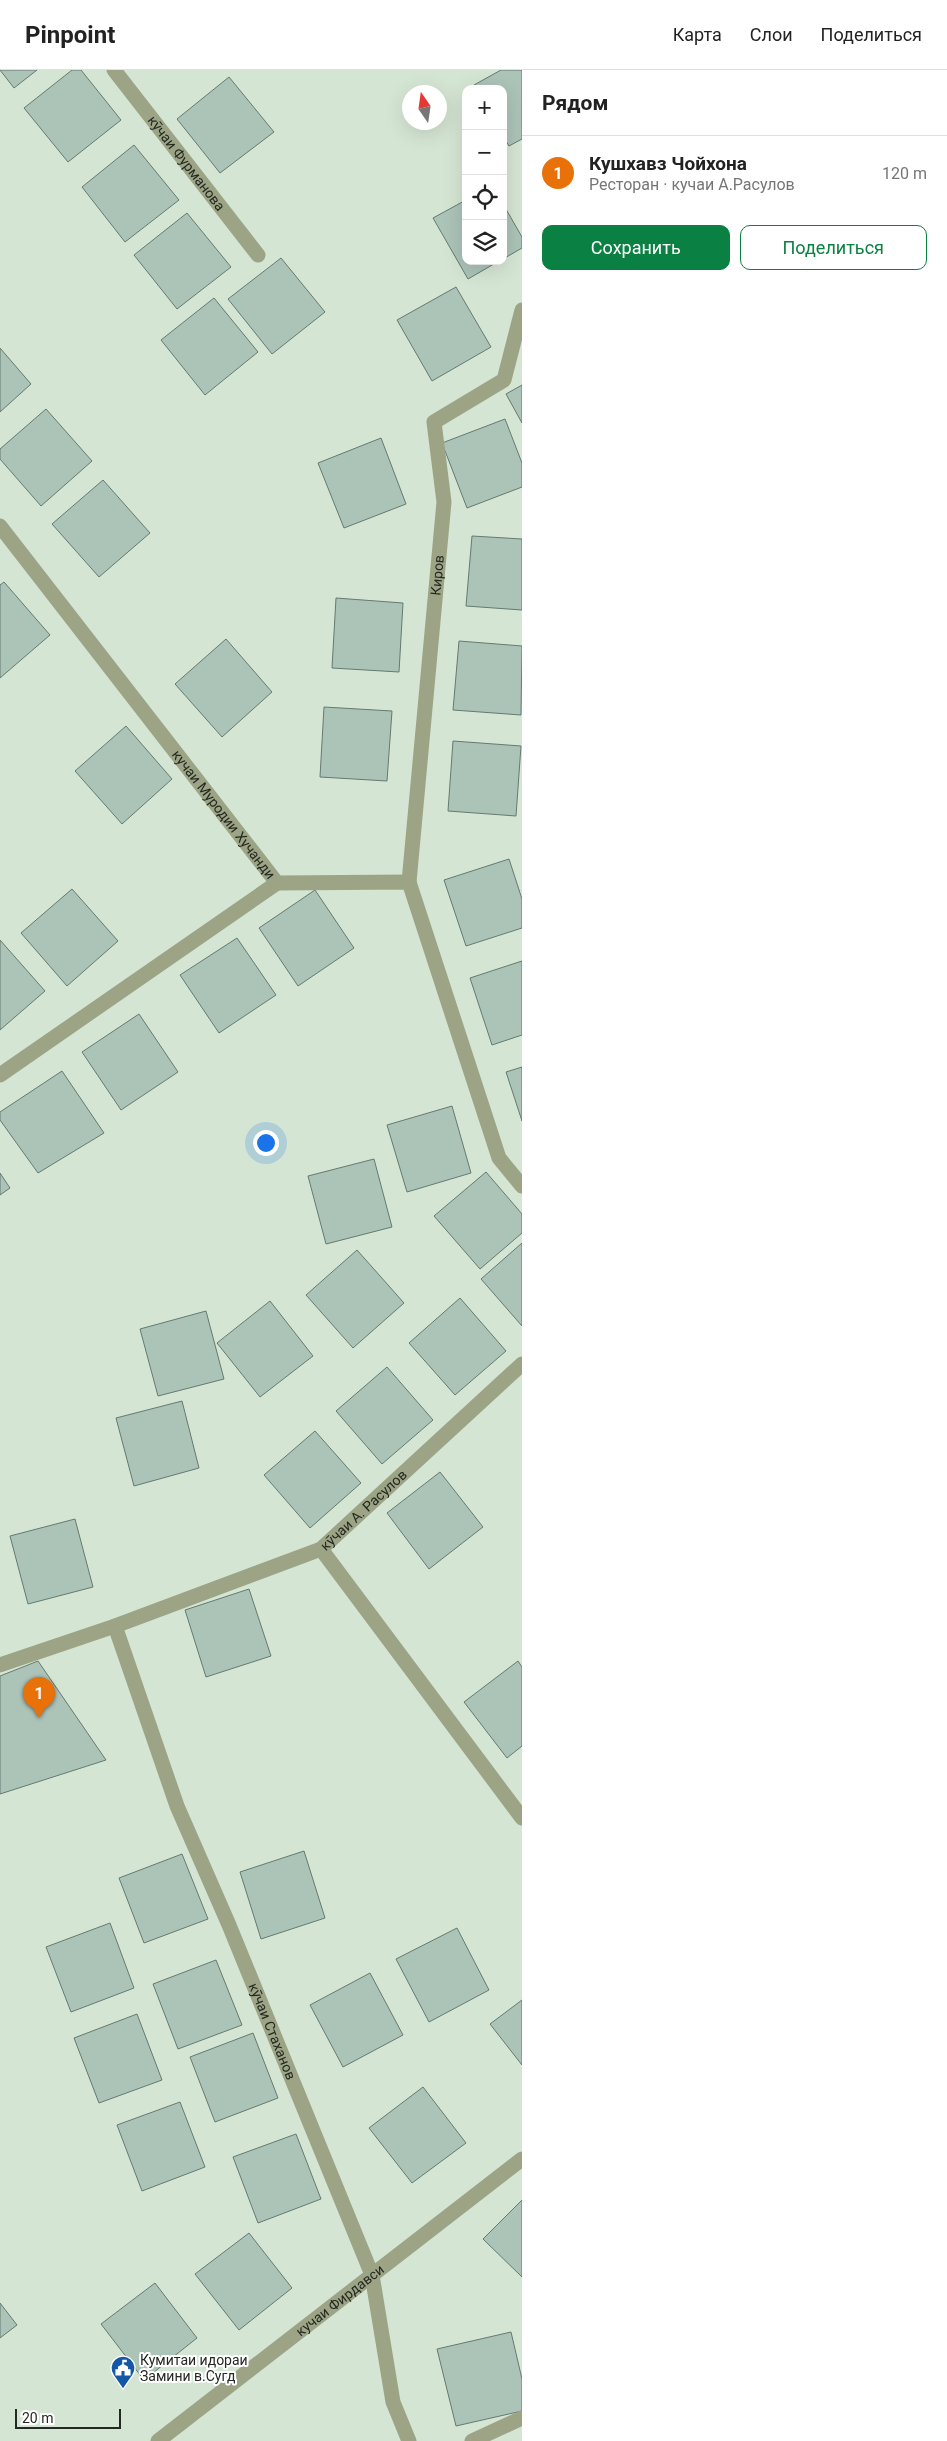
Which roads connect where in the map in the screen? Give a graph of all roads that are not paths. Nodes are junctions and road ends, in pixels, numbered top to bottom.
1 (114, 70) edge
2 (258, 255) dead end
3 (522, 310) edge
4 (0, 526) edge
5 (408, 882) junction
6 (277, 883) junction
7 (0, 1075) edge
8 (522, 1186) edge
9 (522, 1364) edge
10 (321, 1549) junction
11 (116, 1626) junction
12 (0, 1665) edge
13 (522, 1818) edge
14 (522, 2159) edge
15 (372, 2275) junction
16 (522, 2418) edge
17 (158, 2441) edge
18 (409, 2441) edge
19 (472, 2441) edge

1 - 2 street, кӯчаи Фурманова
3 - 5 street, Киров
4 - 6 street, кучаи Муродии Хучанди
5 - 6 street, кучаи Муродии Хучанди
5 - 8 street
6 - 7 street
9 - 10 street, кӯчаи А. Расулов
10 - 11 street, кӯчаи А. Расулов
10 - 13 street
11 - 12 street, кӯчаи А. Расулов
11 - 15 street, кӯчаи Стаханов
14 - 15 street, кучаи Фирдавси
15 - 17 street, кучаи Фирдавси
15 - 18 street, кӯчаи Стаханов
16 - 19 street

